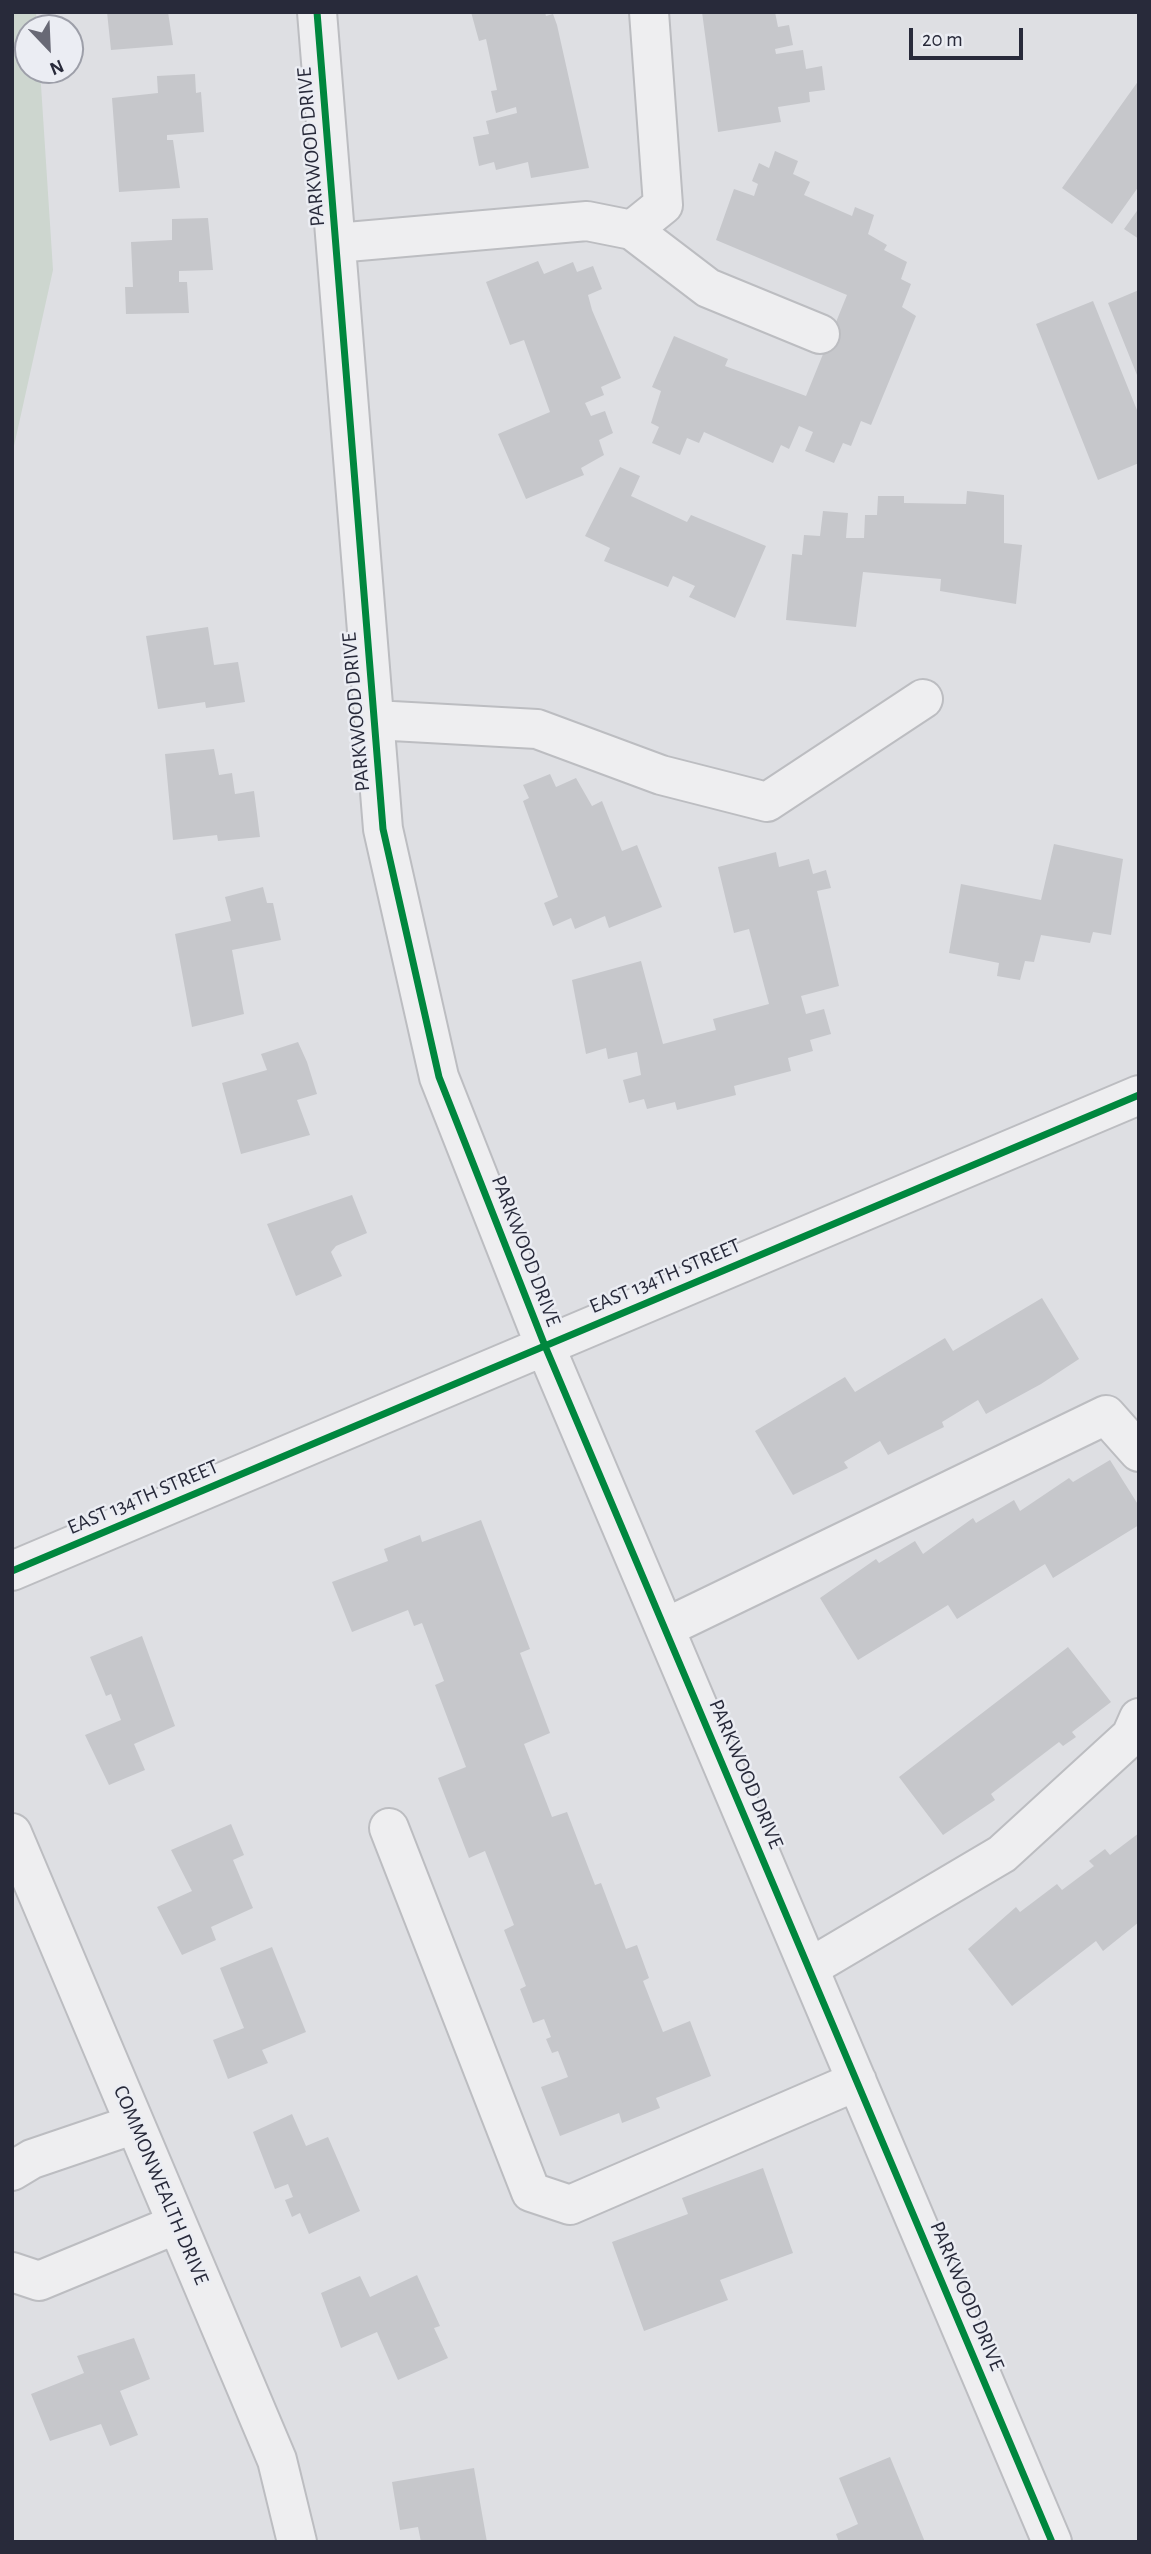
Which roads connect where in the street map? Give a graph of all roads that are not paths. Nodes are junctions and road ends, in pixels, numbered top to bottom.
1 (317, 12) edge
2 (649, 12) edge
3 (632, 230) junction
4 (336, 243) junction
5 (820, 334) dead end
6 (923, 699) dead end
7 (374, 720) junction
8 (1139, 1095) edge
9 (545, 1346) junction
10 (1139, 1452) edge
11 (12, 1571) edge
12 (665, 1628) junction
13 (1139, 1718) edge
14 (389, 1828) dead end
15 (12, 1833) edge
16 (809, 1968) junction
17 (857, 2081) junction
18 (135, 2124) junction
19 (12, 2171) edge
20 (177, 2224) junction
21 (12, 2272) edge
22 (297, 2542) edge
23 (1052, 2542) edge

1 - 4 street, PARKWOOD DRIVE
2 - 3 street
3 - 4 street
3 - 5 street
4 - 7 street, PARKWOOD DRIVE
6 - 7 street
7 - 9 street, PARKWOOD DRIVE
8 - 9 street, EAST 134TH STREET
9 - 11 street, EAST 134TH STREET
9 - 12 street, PARKWOOD DRIVE
10 - 12 street
12 - 16 street, PARKWOOD DRIVE
13 - 16 street
14 - 17 street
15 - 18 street, COMMONWEALTH DRIVE
16 - 17 street, PARKWOOD DRIVE
17 - 23 street, PARKWOOD DRIVE
18 - 19 street
18 - 20 street, COMMONWEALTH DRIVE
20 - 21 street
20 - 22 street, COMMONWEALTH DRIVE

